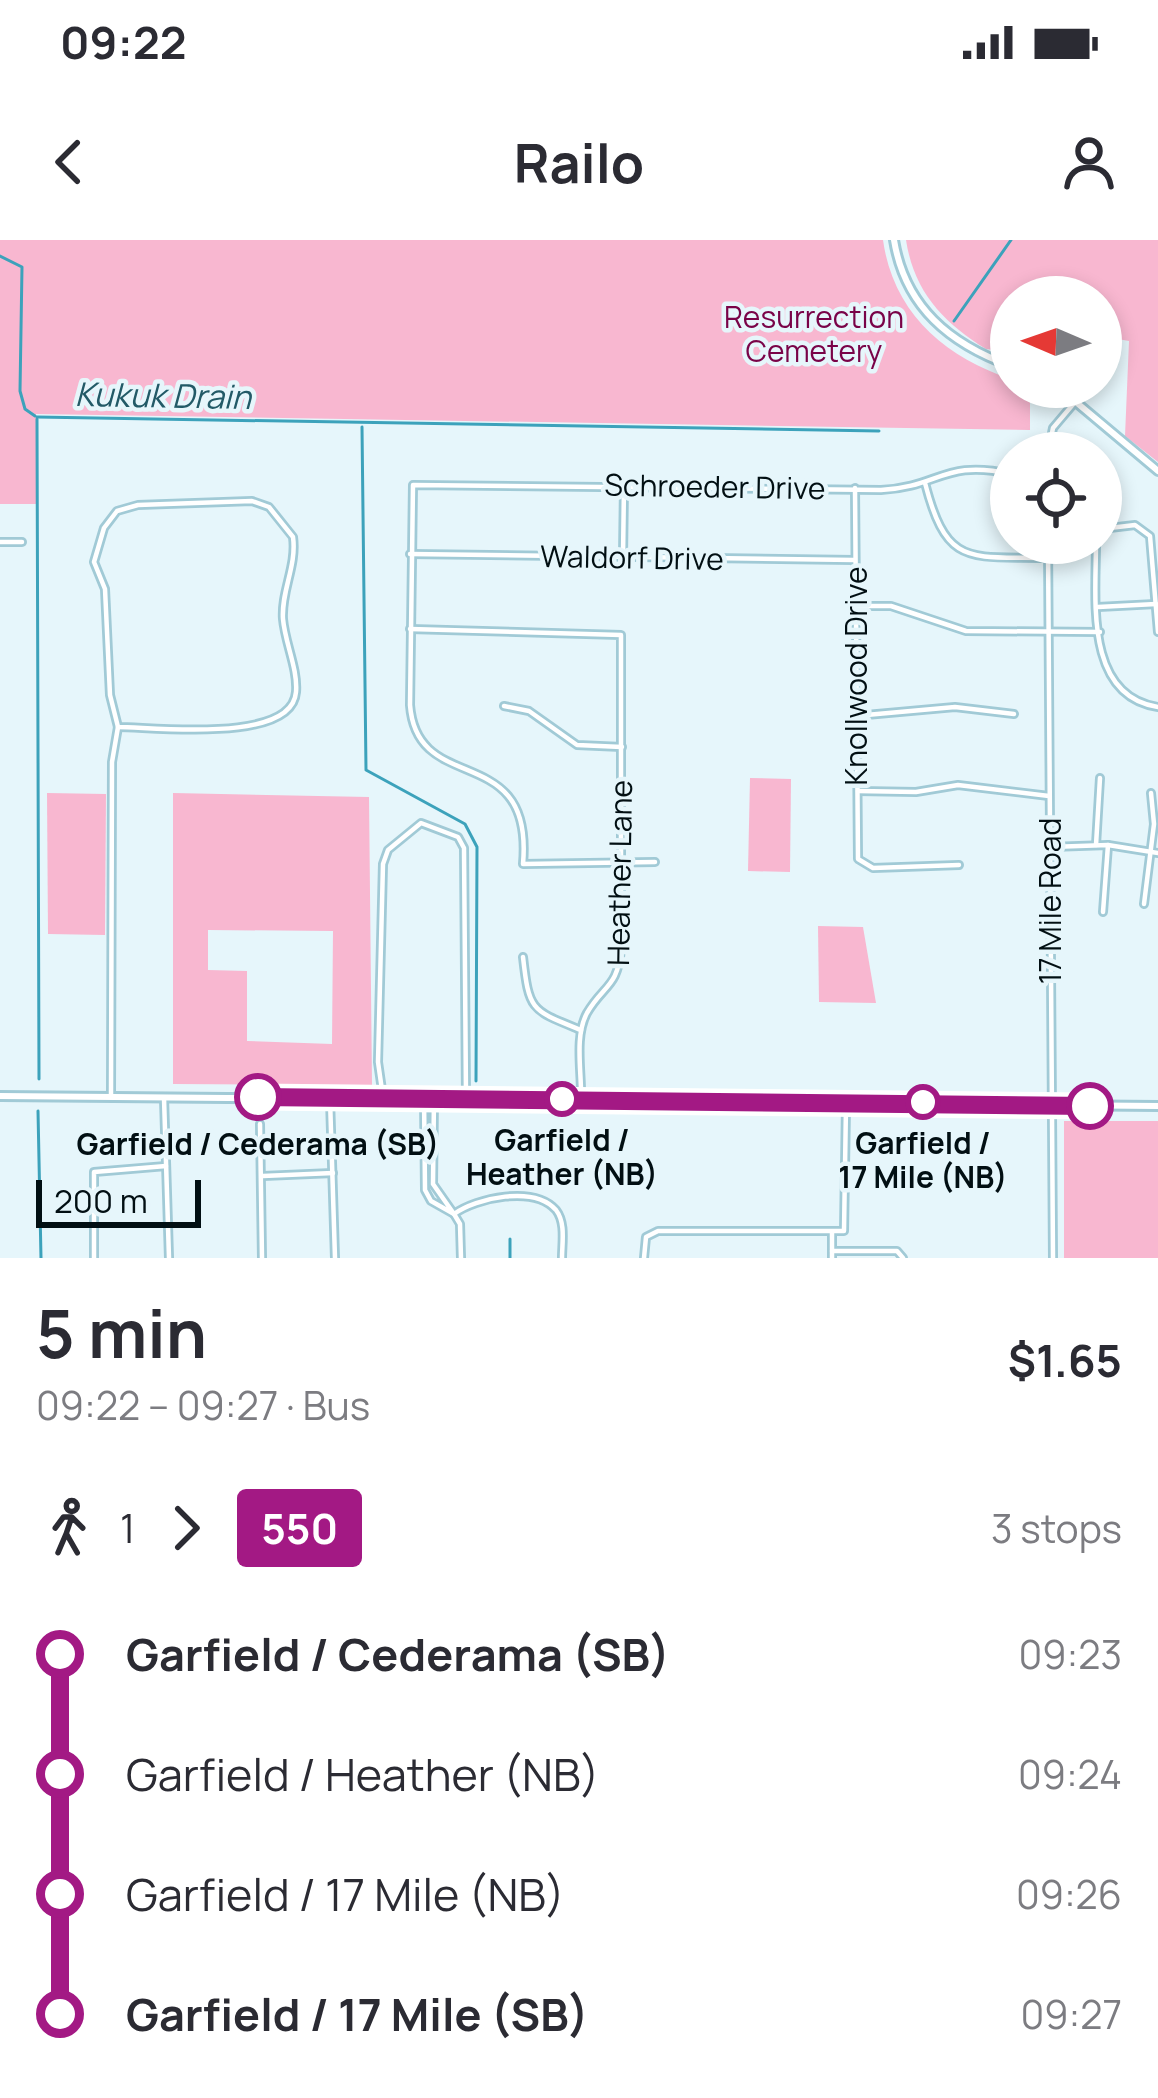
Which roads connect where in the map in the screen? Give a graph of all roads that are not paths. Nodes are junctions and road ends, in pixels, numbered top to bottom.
1 (895, 240) edge
2 (990, 358) edge
3 (1070, 408) edge
4 (1082, 408) edge
5 (1052, 432) edge
6 (1158, 471) edge
7 (990, 472) edge
8 (925, 483) junction
9 (624, 485) junction
10 (855, 488) junction
11 (1122, 525) edge
12 (0, 542) edge
13 (22, 542) dead end
14 (410, 554) junction
15 (990, 556) edge
16 (623, 557) junction
17 (854, 560) junction
18 (1048, 564) edge
19 (1097, 564) edge
20 (1156, 604) edge
21 (854, 606) junction
22 (1098, 608) junction
23 (410, 629) junction
24 (1100, 632) junction
25 (1158, 632) edge
26 (1048, 633) junction
27 (504, 706) dead end
28 (1158, 707) edge
29 (1014, 714) dead end
30 (855, 716) junction
31 (118, 727) junction
32 (622, 747) junction
33 (1100, 778) dead end
34 (856, 791) junction
35 (1151, 793) dead end
36 (1048, 796) junction
37 (1096, 845) junction
38 (1108, 845) junction
39 (1049, 847) junction
40 (1148, 851) junction
41 (1158, 853) edge
42 (656, 862) dead end
43 (620, 863) junction
44 (959, 865) dead end
45 (1144, 904) dead end
46 (1102, 912) dead end
47 (523, 957) dead end
48 (581, 1030) junction
49 (0, 1096) edge
50 (111, 1096) junction
51 (429, 1096) junction
52 (382, 1097) junction
53 (466, 1097) junction
54 (164, 1098) junction
55 (330, 1099) junction
56 (581, 1099) junction
57 (846, 1102) junction
58 (1049, 1105) junction
59 (1158, 1106) edge
60 (260, 1124) dead end
61 (424, 1154) junction
62 (433, 1154) junction
63 (166, 1166) junction
64 (333, 1173) junction
65 (263, 1176) junction
66 (454, 1214) junction
67 (832, 1232) junction
68 (832, 1254) edge
69 (868, 1254) edge
70 (902, 1255) edge
71 (94, 1258) edge
72 (169, 1258) edge
73 (262, 1258) edge
74 (335, 1258) edge
75 (460, 1258) edge
76 (562, 1258) edge
77 (644, 1258) edge
78 (1053, 1258) edge

1 - 2 main road
3 - 5 street
4 - 6 main road
7 - 8 street, Schroeder Drive
8 - 10 street, Schroeder Drive
8 - 15 street
9 - 10 street, Schroeder Drive
9 - 14 street, Schroeder Drive
9 - 16 street
10 - 17 street, Knollwood Drive
11 - 20 street
12 - 13 street
14 - 16 street, Waldorf Drive
14 - 23 street
16 - 17 street, Waldorf Drive
17 - 21 street, Knollwood Drive
18 - 26 street, 17 Mile Road
19 - 22 street
20 - 22 street
20 - 25 street
21 - 26 street
21 - 30 street, Knollwood Drive
22 - 24 street
23 - 32 street, Heather Lane
23 - 43 street
24 - 26 street
24 - 28 street
26 - 36 street, 17 Mile Road
27 - 32 street
29 - 30 street
30 - 34 street, Knollwood Drive
31 - 31 street
31 - 50 street
32 - 43 street, Heather Lane
33 - 37 street
34 - 36 street
34 - 44 street, Knollwood Drive
35 - 40 street
36 - 39 street, 17 Mile Road
37 - 38 street
37 - 39 street
38 - 40 street
38 - 46 street
39 - 58 street, 17 Mile Road
40 - 41 street
40 - 45 street
42 - 43 street
43 - 48 street, Heather Lane
47 - 48 street
48 - 56 street
49 - 50 main road
50 - 54 main road
51 - 52 main road
51 - 53 main road
51 - 61 street
51 - 62 street
52 - 53 street
52 - 55 main road
53 - 56 main road
54 - 55 main road
54 - 63 street
55 - 64 street
56 - 57 main road
57 - 58 main road
57 - 67 street
58 - 59 main road
58 - 78 street, 17 Mile Road
60 - 65 street
61 - 62 street
61 - 66 street
62 - 66 street
63 - 71 street
63 - 72 street
64 - 65 street
64 - 74 street
65 - 73 street
66 - 75 street
66 - 76 street
67 - 68 street
67 - 77 street
68 - 69 street
69 - 70 street

